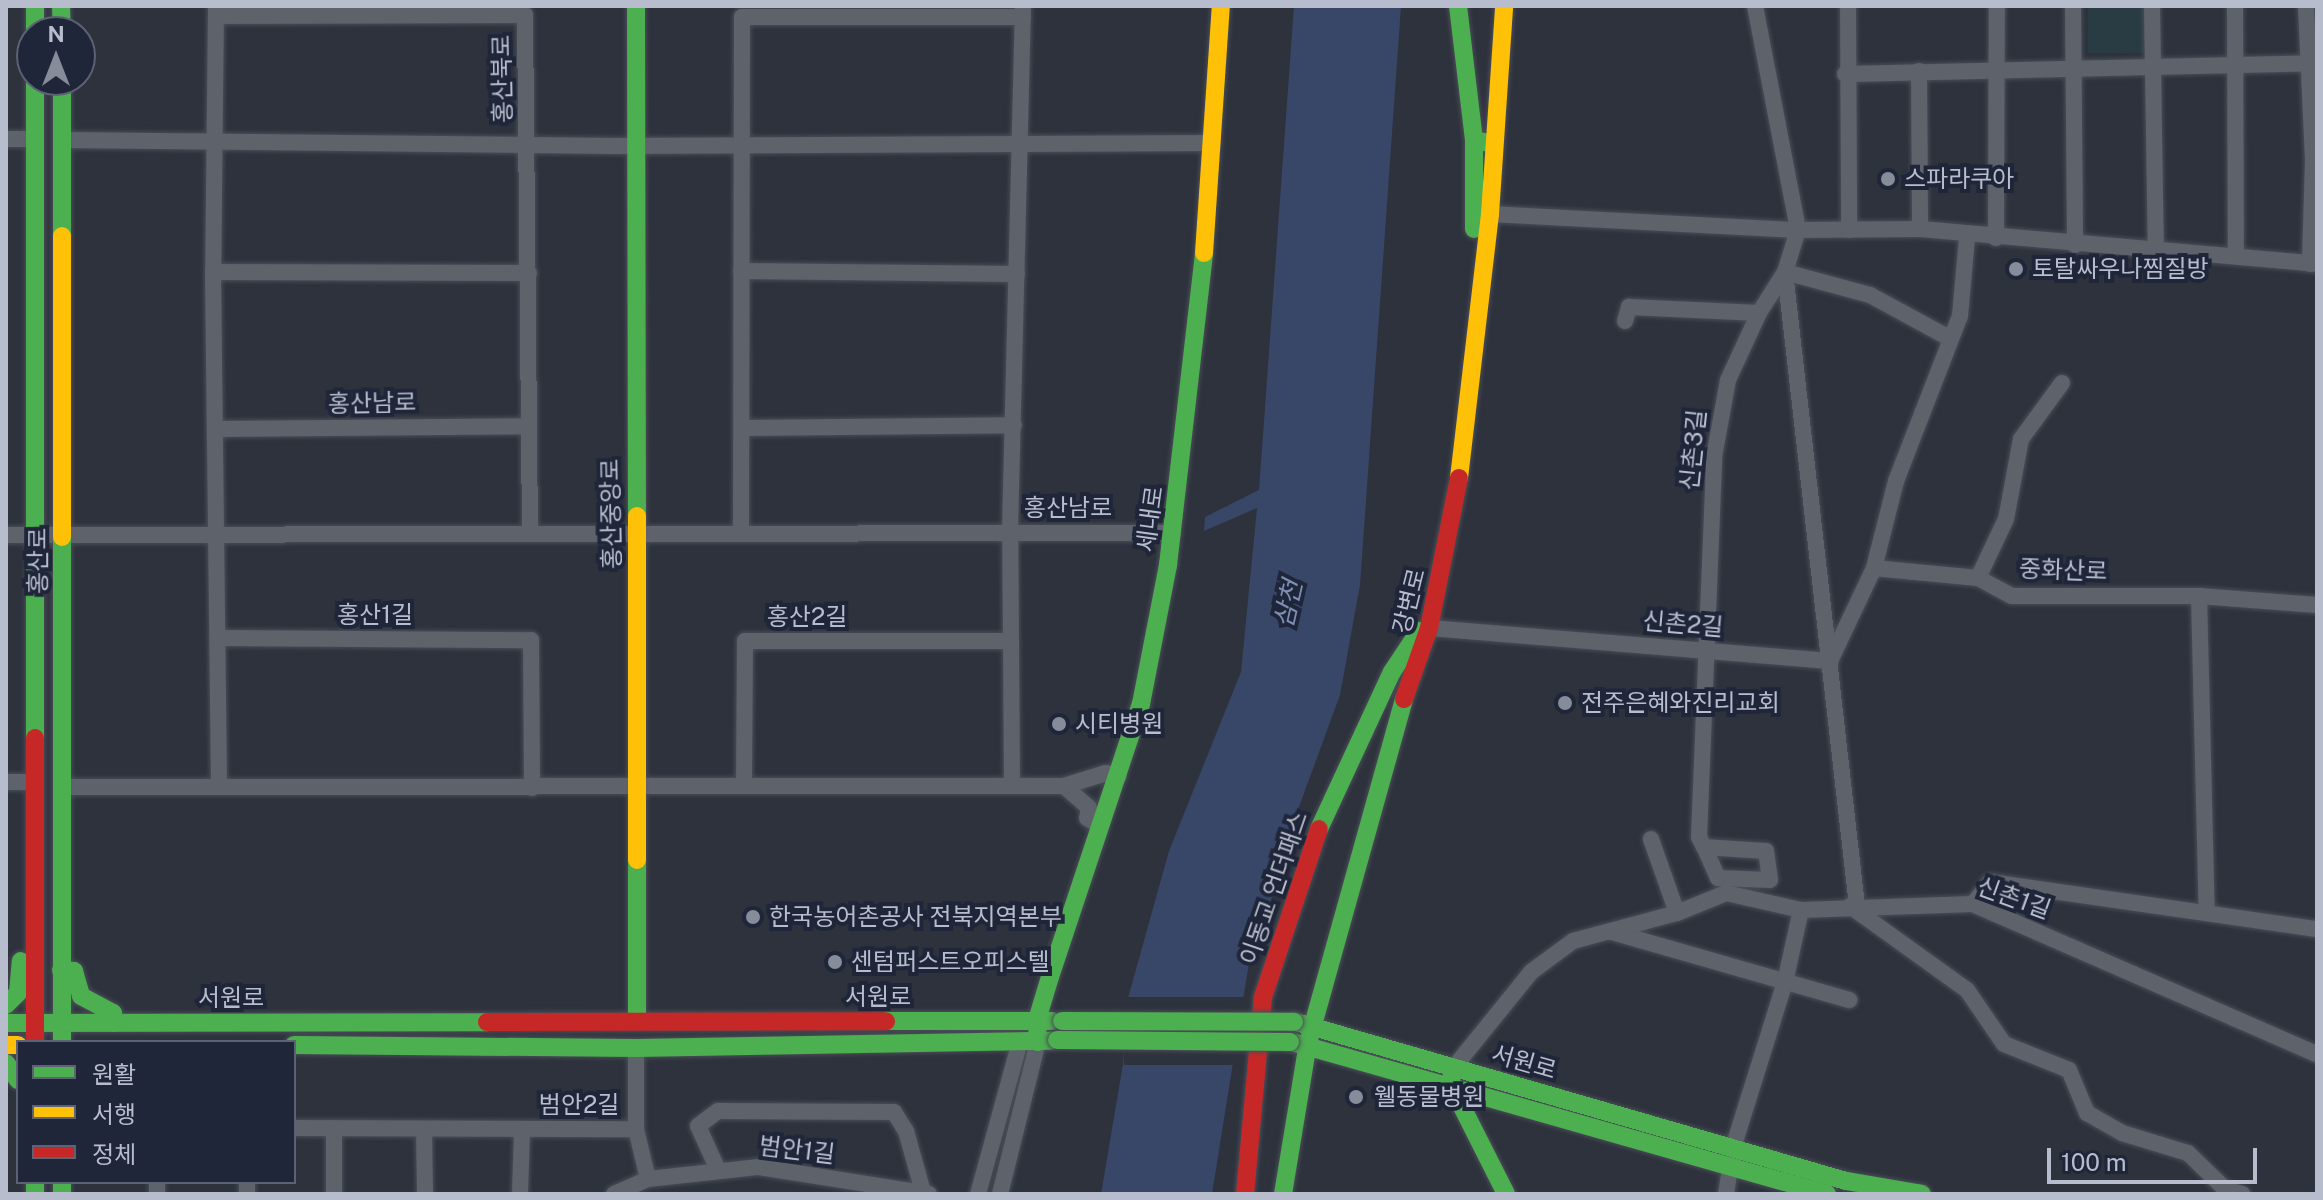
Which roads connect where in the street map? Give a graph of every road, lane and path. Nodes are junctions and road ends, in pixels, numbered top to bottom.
1 (636, 6) edge
2 (1221, 6) edge
3 (1458, 6) edge
4 (1504, 6) edge
5 (1755, 6) edge
6 (1848, 6) edge
7 (1997, 6) edge
8 (2073, 6) edge
9 (2152, 6) edge
10 (2235, 6) edge
11 (2306, 6) edge
12 (216, 11) edge
13 (1023, 12) edge
14 (2312, 63) edge
15 (2236, 64) junction
16 (2073, 66) junction
17 (2152, 66) junction
18 (1995, 68) junction
19 (1919, 71) junction
20 (1845, 74) junction
21 (35, 96) edge
22 (62, 96) edge
23 (6, 139) edge
24 (35, 139) junction
25 (63, 140) junction
26 (1474, 140) junction
27 (215, 142) junction
28 (1020, 143) junction
29 (1213, 143) junction
30 (742, 144) junction
31 (1494, 144) junction
32 (528, 145) junction
33 (637, 146) junction
34 (1490, 214) junction
35 (1920, 229) junction
36 (1798, 230) junction
37 (1849, 230) junction
38 (1487, 236) junction
39 (1967, 237) junction
40 (1996, 238) junction
41 (2075, 245) junction
42 (2156, 252) junction
43 (2236, 256) junction
44 (2313, 264) edge
45 (741, 271) junction
46 (213, 272) junction
47 (1785, 272) junction
48 (529, 273) junction
49 (1017, 274) junction
50 (1759, 313) junction
51 (1625, 321) dead end
52 (1951, 339) junction
53 (2062, 383) dead end
54 (1014, 425) junction
55 (529, 426) junction
56 (743, 428) junction
57 (215, 429) junction
58 (636, 531) junction
59 (741, 531) junction
60 (1010, 531) junction
61 (530, 532) junction
62 (1173, 533) junction
63 (6, 535) edge
64 (35, 535) junction
65 (62, 535) junction
66 (218, 535) junction
67 (1874, 568) junction
68 (1978, 578) junction
69 (2199, 596) junction
70 (2317, 605) edge
71 (1429, 628) junction
72 (219, 638) junction
73 (1011, 641) junction
74 (1703, 649) junction
75 (1831, 661) junction
76 (1119, 776) junction
77 (6, 782) edge
78 (36, 782) junction
79 (744, 783) junction
80 (637, 786) junction
81 (1012, 786) junction
82 (1064, 786) junction
83 (62, 787) junction
84 (219, 787) junction
85 (532, 788) junction
86 (1101, 826) junction
87 (1651, 839) dead end
88 (1704, 847) junction
89 (1770, 880) junction
90 (1779, 903) junction
91 (1973, 904) junction
92 (1854, 906) junction
93 (1801, 910) junction
94 (1677, 913) junction
95 (2207, 913) junction
96 (2317, 929) edge
97 (1610, 931) junction
98 (35, 959) junction
99 (61, 970) junction
100 (1785, 982) junction
101 (1849, 1000) dead end
102 (6, 1005) edge
103 (1037, 1020) junction
104 (637, 1021) junction
105 (6, 1023) edge
106 (61, 1023) junction
107 (114, 1023) junction
108 (1304, 1023) junction
109 (35, 1033) edge
110 (62, 1040) edge
111 (1029, 1041) junction
112 (1299, 1042) junction
113 (296, 1045) edge
114 (636, 1048) junction
115 (2317, 1054) edge
116 (1452, 1075) junction
117 (1503, 1100) junction
118 (296, 1128) edge
119 (334, 1128) junction
120 (424, 1129) junction
121 (522, 1129) junction
122 (636, 1129) junction
123 (1478, 1130) junction
124 (1733, 1148) junction
125 (1730, 1168) junction
126 (718, 1170) junction
127 (648, 1179) junction
128 (926, 1193) edge
129 (334, 1194) edge
130 (425, 1194) edge
131 (520, 1194) edge
132 (614, 1194) edge
133 (978, 1194) edge
134 (1000, 1194) edge
135 (1245, 1194) edge
136 (1283, 1194) edge
137 (1506, 1194) edge
138 (1726, 1194) edge
139 (1827, 1194) edge
140 (1922, 1194) edge
141 (2242, 1194) edge

1 - 33 street, 홍산중앙로
2 - 29 street, 세내로
3 - 26 street
4 - 31 street, 강변로
5 - 36 street, 신촌3길
6 - 20 street
7 - 18 street
8 - 16 street
9 - 17 street
10 - 15 street
11 - 14 street
12 - 27 street, 홍산북로
12 - 32 street, 홍산북로
13 - 28 street
13 - 30 street
14 - 15 street
14 - 44 street
15 - 17 street
15 - 43 street
16 - 17 street
16 - 18 street
16 - 41 street
17 - 42 street
18 - 19 street
18 - 40 street
19 - 20 street
19 - 35 street
20 - 37 street
21 - 24 street, 홍산로
22 - 25 street, 홍산로
23 - 24 street
24 - 64 street, 홍산로
25 - 27 street, 홍산북로
25 - 65 street, 홍산로
26 - 31 street
26 - 38 street
27 - 32 street, 홍산북로
27 - 46 street, 홍산북로
28 - 29 street, 홍산북로
28 - 30 street, 홍산북로
28 - 49 street
29 - 62 street, 세내로
30 - 33 street, 홍산북로
30 - 45 street
31 - 34 street, 강변로
32 - 33 street, 홍산북로
32 - 48 street, 홍산북로
33 - 58 street, 홍산중앙로
34 - 36 street
34 - 38 street, 강변로
35 - 37 street
35 - 39 street
36 - 37 street
36 - 47 street, 신촌3길
38 - 71 street, 강변로
39 - 40 street
39 - 52 street
40 - 41 street
41 - 42 street
42 - 43 street
43 - 44 street
45 - 49 street
45 - 56 street
46 - 48 street
46 - 57 street, 홍산북로
47 - 50 street, 신촌3길
47 - 52 street
47 - 75 street, 신촌3길
48 - 55 street, 홍산북로
49 - 54 street, 홍산남로
50 - 51 street
50 - 74 street, 신촌3길
52 - 67 street
53 - 68 street, 중화산로
54 - 56 street
54 - 60 street, 홍산남로
55 - 57 street, 홍산남로
55 - 61 street
56 - 59 street
57 - 66 street
58 - 59 street, 홍산남로
58 - 61 street, 홍산남로
58 - 80 street, 홍산중앙로
59 - 60 street, 홍산남로
60 - 62 street, 홍산남로
60 - 73 street
61 - 66 street, 홍산남로
62 - 76 street, 세내로
63 - 64 street, 홍산남로
64 - 65 street, 홍산남로
64 - 78 street, 홍산로
65 - 66 street, 홍산남로
65 - 83 street, 홍산로
66 - 72 street
67 - 68 street
67 - 75 street
68 - 69 street, 중화산로
69 - 70 street, 중화산로
69 - 95 street
71 - 74 street, 신촌2길
71 - 108 street, 강변로
71 - 135 street, 이동교 언더패스
72 - 84 street
72 - 85 street, 홍산1길
73 - 79 street, 홍산2길
73 - 81 street
74 - 75 street, 신촌2길
74 - 88 street, 신촌3길
75 - 92 street, 신촌3길
76 - 82 street
76 - 86 street, 세내로
77 - 78 street
78 - 98 street, 홍산로
79 - 80 street
79 - 81 street
80 - 85 street
80 - 104 street, 홍산중앙로
81 - 82 street
82 - 86 street
83 - 84 street
83 - 99 street, 홍산로
84 - 85 street
86 - 103 street, 세내로
87 - 94 street
88 - 89 street
88 - 89 street
89 - 90 street
90 - 93 street, 신촌1길
90 - 94 street, 신촌1길
91 - 92 street, 신촌1길
91 - 95 street
91 - 115 street, 신촌1길
92 - 93 street, 신촌1길
92 - 141 street
93 - 100 street
94 - 97 street, 신촌1길
95 - 96 street
97 - 100 street
97 - 116 street, 신촌1길
98 - 102 street
98 - 109 street, 홍산로
99 - 106 street, 홍산로
99 - 107 street
100 - 101 street
100 - 124 street
103 - 104 street, 서원로
103 - 108 street, 서원로, bridge
103 - 111 street, 세내로
104 - 107 street, 서원로
105 - 109 street, 서원로
106 - 107 street, 서원로
106 - 109 street, 서원로
106 - 110 street, 홍산로
108 - 112 street, 강변로
108 - 116 street, 서원로
111 - 112 street, 서원로, bridge
111 - 114 street, 서원로
111 - 133 street, 세내로
111 - 134 street, 세내로
112 - 116 street, 서원로
112 - 136 street, 강변로
113 - 114 street, 서원로
114 - 122 street
116 - 117 street, 서원로
116 - 123 street
116 - 124 street, 서원로
117 - 123 street
117 - 125 street, 서원로
118 - 119 street, 범안2길
119 - 120 street, 범안2길
119 - 129 street
120 - 121 street, 범안2길
120 - 130 street
121 - 122 street, 범안2길
121 - 131 street, 범안2길
122 - 127 street
123 - 137 street
124 - 125 street
124 - 140 street, 서원로
125 - 138 street
125 - 139 street, 서원로
126 - 127 street, 범안1길
126 - 128 street, 범안1길
126 - 128 street
127 - 132 street, 범안1길

